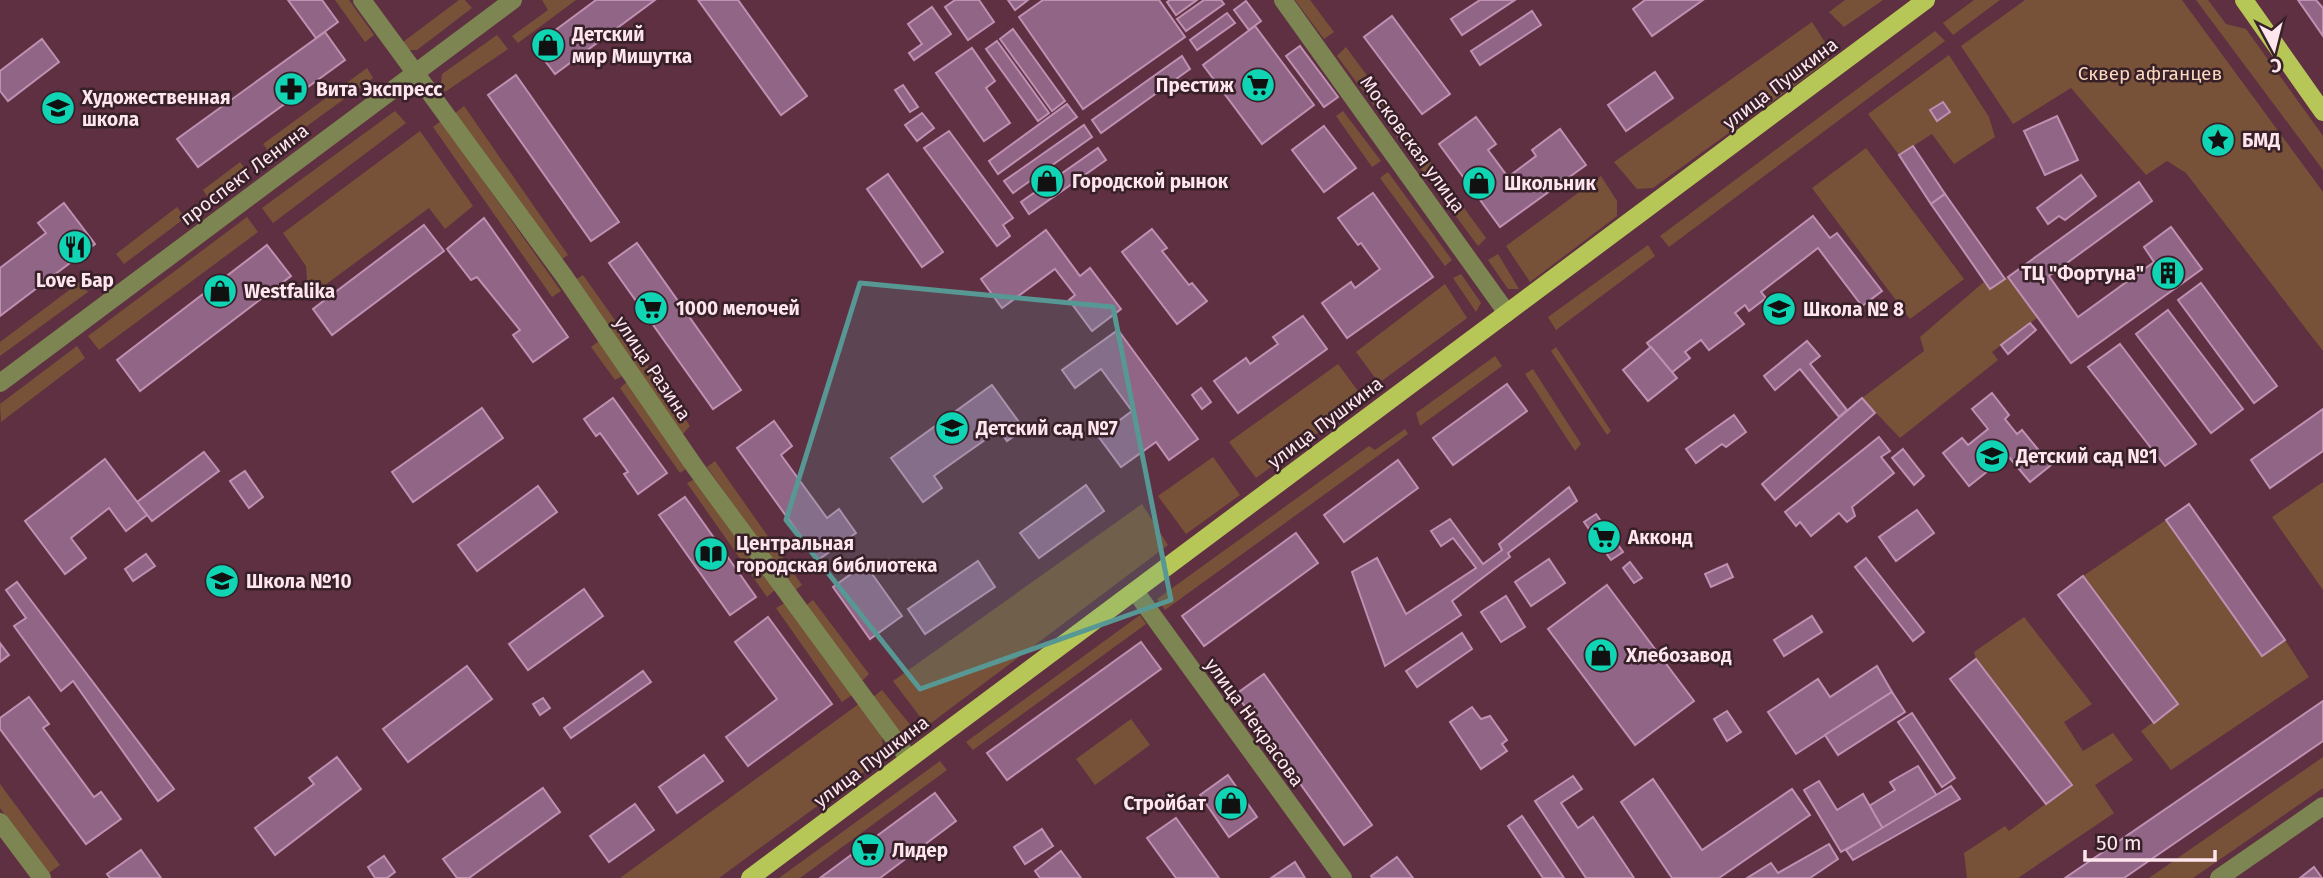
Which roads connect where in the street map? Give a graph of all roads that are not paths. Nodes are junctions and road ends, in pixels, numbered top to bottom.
1 (362, 0) edge
2 (513, 0) edge
3 (1283, 0) edge
4 (1926, 0) edge
5 (2244, 0) edge
6 (415, 72) junction
7 (2323, 112) edge
8 (1507, 313) junction
9 (0, 383) edge
10 (1135, 590) junction
11 (909, 759) junction
12 (2323, 806) edge
13 (0, 822) edge
14 (42, 878) edge
15 (750, 878) edge
16 (1343, 878) edge
17 (2219, 878) edge

1 - 6 street, улица Разина
2 - 6 street, проспект Ленина
3 - 8 street, Московская улица
4 - 8 main road, улица Пушкина
5 - 7 main road
6 - 9 street, проспект Ленина
6 - 11 street, улица Разина
8 - 10 main road, улица Пушкина
10 - 11 main road, улица Пушкина
10 - 16 street, улица Некрасова
11 - 15 main road, улица Пушкина
12 - 17 street
13 - 14 street

